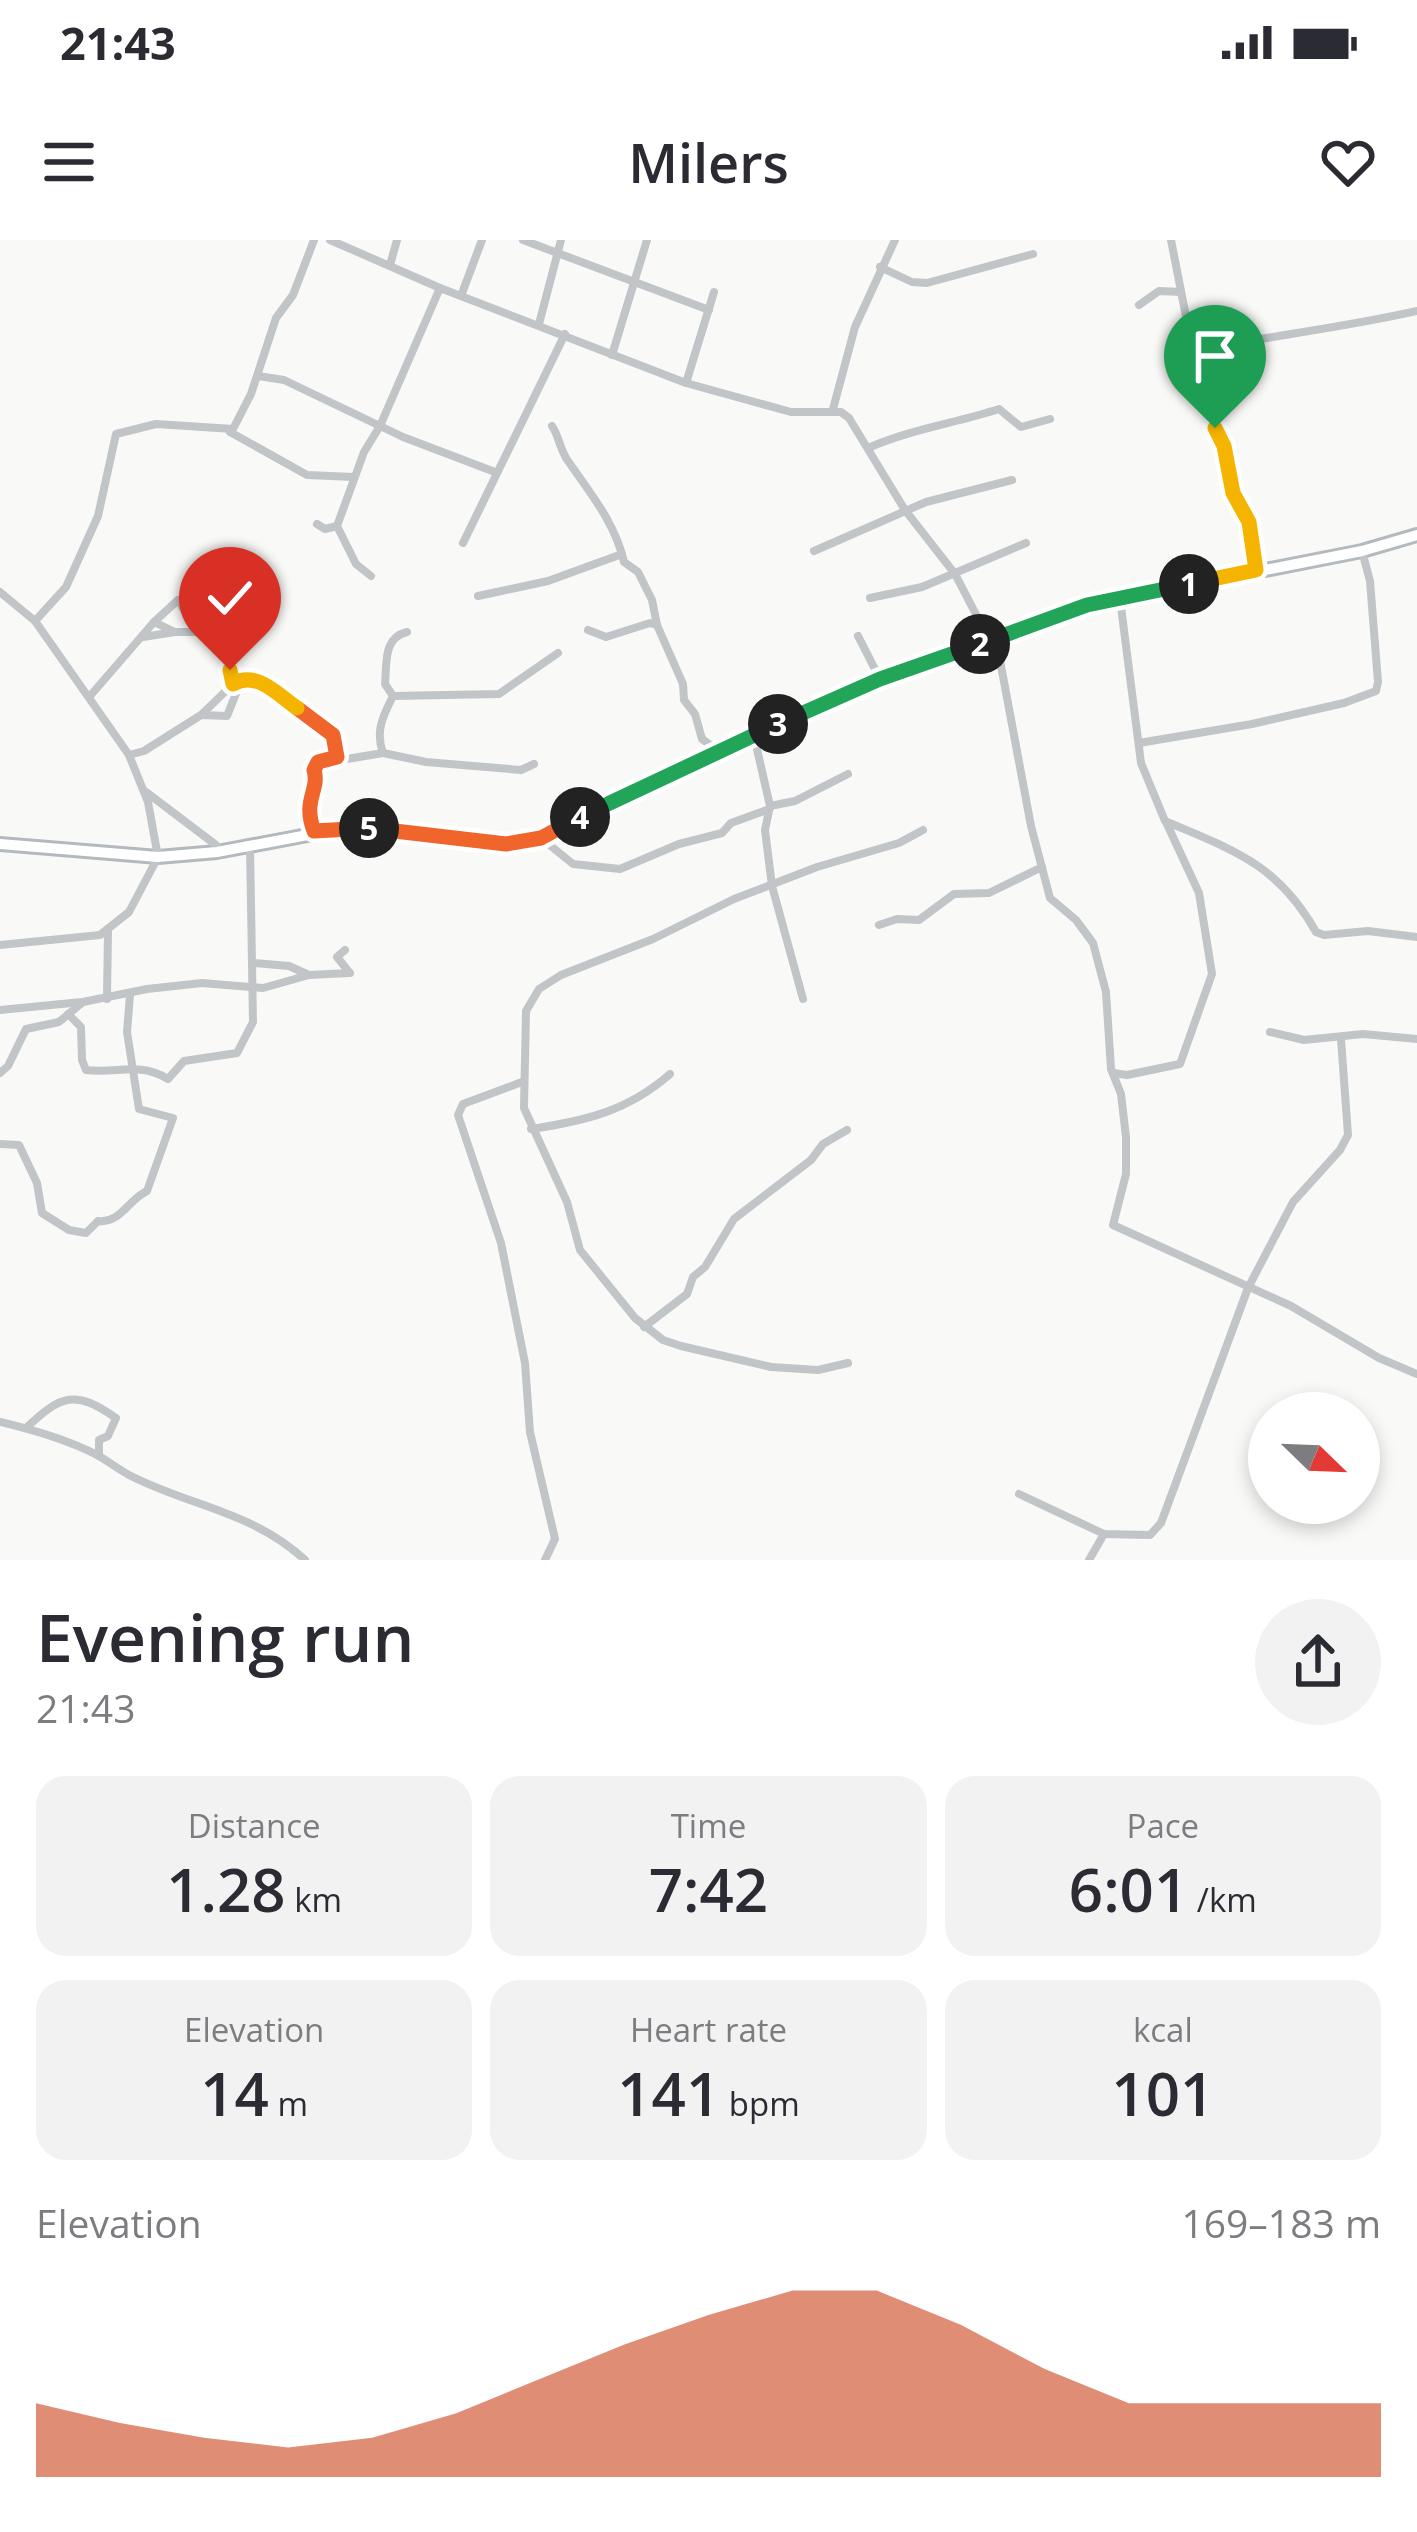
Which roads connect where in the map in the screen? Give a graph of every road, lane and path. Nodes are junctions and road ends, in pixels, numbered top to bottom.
1 (314, 240) edge
2 (330, 240) edge
3 (397, 240) edge
4 (482, 240) edge
5 (523, 240) edge
6 (561, 240) edge
7 (647, 240) edge
8 (895, 240) edge
9 (1172, 240) edge
10 (1033, 254) dead end
11 (556, 255) junction
12 (390, 265) junction
13 (880, 267) junction
14 (634, 282) junction
15 (440, 289) junction
16 (714, 292) dead end
17 (1181, 292) junction
18 (461, 296) junction
19 (1139, 304) dead end
20 (709, 310) junction
21 (1417, 311) edge
22 (539, 324) junction
23 (565, 334) junction
24 (1193, 351) junction
25 (612, 355) junction
26 (258, 376) junction
27 (686, 383) junction
28 (833, 409) junction
29 (1050, 419) dead end
30 (380, 426) junction
31 (552, 426) dead end
32 (228, 431) junction
33 (868, 448) junction
34 (495, 472) junction
35 (354, 477) junction
36 (1012, 480) dead end
37 (905, 510) junction
38 (317, 524) dead end
39 (337, 526) junction
40 (1417, 535) edge
41 (1026, 543) dead end
42 (463, 544) dead end
43 (814, 550) dead end
44 (1361, 551) junction
45 (622, 554) junction
46 (1256, 570) junction
47 (956, 574) junction
48 (371, 576) dead end
49 (0, 592) edge
50 (478, 596) dead end
51 (870, 598) dead end
52 (1120, 599) junction
53 (35, 621) junction
54 (154, 622) junction
55 (981, 624) junction
56 (657, 625) junction
57 (588, 630) dead end
58 (175, 632) junction
59 (197, 632) junction
60 (407, 632) dead end
61 (858, 636) dead end
62 (142, 637) junction
63 (997, 639) junction
64 (981, 644) junction
65 (558, 653) dead end
66 (880, 679) junction
67 (233, 684) junction
68 (90, 696) junction
69 (393, 696) junction
70 (201, 715) junction
71 (754, 736) junction
72 (1139, 743) junction
73 (718, 750) junction
74 (383, 753) junction
75 (129, 754) junction
76 (337, 757) junction
77 (534, 764) dead end
78 (848, 774) dead end
79 (144, 791) junction
80 (769, 808) junction
81 (1166, 821) junction
82 (923, 830) dead end
83 (314, 831) junction
84 (541, 838) junction
85 (0, 844) edge
86 (250, 846) junction
87 (217, 852) junction
88 (158, 857) junction
89 (1042, 868) junction
90 (772, 886) junction
91 (879, 925) dead end
92 (108, 928) junction
93 (1417, 937) edge
94 (0, 945) edge
95 (345, 950) dead end
96 (254, 963) junction
97 (310, 975) junction
98 (254, 988) junction
99 (130, 995) junction
100 (107, 998) junction
101 (803, 999) dead end
102 (83, 1002) junction
103 (0, 1010) edge
104 (68, 1015) junction
105 (1270, 1032) dead end
106 (1341, 1039) junction
107 (1417, 1039) edge
108 (132, 1067) junction
109 (0, 1073) edge
110 (1113, 1073) junction
111 (670, 1074) dead end
112 (522, 1082) junction
113 (531, 1129) junction
114 (847, 1130) dead end
115 (0, 1144) edge
116 (1248, 1288) junction
117 (644, 1327) junction
118 (848, 1363) dead end
119 (1417, 1374) edge
120 (0, 1422) edge
121 (26, 1428) junction
122 (99, 1456) junction
123 (1019, 1494) dead end
124 (1104, 1534) junction
125 (305, 1560) edge
126 (545, 1560) edge
127 (1089, 1560) edge

1 - 26 street
2 - 12 street
3 - 12 street
4 - 18 street
5 - 11 street
6 - 11 street
7 - 14 street
8 - 13 street
9 - 17 street
10 - 13 street
11 - 14 street
11 - 22 street
12 - 15 street
13 - 28 street
14 - 20 street
14 - 25 street
15 - 18 street
15 - 30 street
16 - 20 street
17 - 19 street
17 - 24 street
18 - 22 street
20 - 27 street
21 - 24 street
22 - 23 street
23 - 25 street
23 - 34 street
24 - 46 street
25 - 27 street
26 - 30 street
26 - 32 street
27 - 28 street
28 - 33 street
29 - 33 street
30 - 34 street
30 - 35 street
31 - 45 street
32 - 35 street
32 - 53 street
33 - 37 street
34 - 42 street
35 - 39 street
36 - 37 street
37 - 43 street
37 - 47 street
38 - 39 street
39 - 48 street
40 - 44 main road
41 - 47 street
44 - 46 main road
44 - 72 street
45 - 50 street
45 - 56 street
46 - 52 main road
47 - 51 street
47 - 55 street
49 - 53 street
52 - 63 main road
52 - 72 street
53 - 68 street
54 - 58 street
54 - 59 street
54 - 62 street
55 - 63 street
55 - 64 street
56 - 57 street
56 - 73 street
58 - 59 street
58 - 62 street
59 - 67 street
60 - 69 street
61 - 66 street
62 - 68 street
63 - 64 main road
63 - 89 street
64 - 66 main road
65 - 69 street
66 - 71 main road
67 - 70 street
67 - 70 street
67 - 76 street
68 - 75 street
69 - 74 street
70 - 75 street
71 - 73 main road
71 - 80 street
72 - 81 street
73 - 84 main road
74 - 76 street
74 - 77 street
75 - 79 street
76 - 83 street
78 - 80 street
79 - 87 street
79 - 88 street
80 - 84 street
80 - 90 street
81 - 93 street
81 - 110 street
82 - 90 street
83 - 84 main road
83 - 86 main road
85 - 88 main road
86 - 87 main road
86 - 96 street
87 - 88 main road
88 - 92 street
89 - 91 street
89 - 110 street
90 - 101 street
90 - 112 street
92 - 94 street
92 - 100 street
95 - 97 street
96 - 97 street
96 - 98 street
97 - 98 street
98 - 99 street
98 - 108 street
99 - 100 street
99 - 108 street
100 - 102 street
102 - 103 street
102 - 104 street
104 - 108 street
104 - 109 street
105 - 106 street
106 - 107 street
106 - 116 street
108 - 115 street
110 - 116 street
111 - 113 street
112 - 113 street
112 - 126 street
113 - 117 street
114 - 117 street
116 - 119 street
116 - 124 street
117 - 118 street
120 - 121 street
121 - 122 street
121 - 122 street
122 - 125 street
123 - 124 street
124 - 127 street

